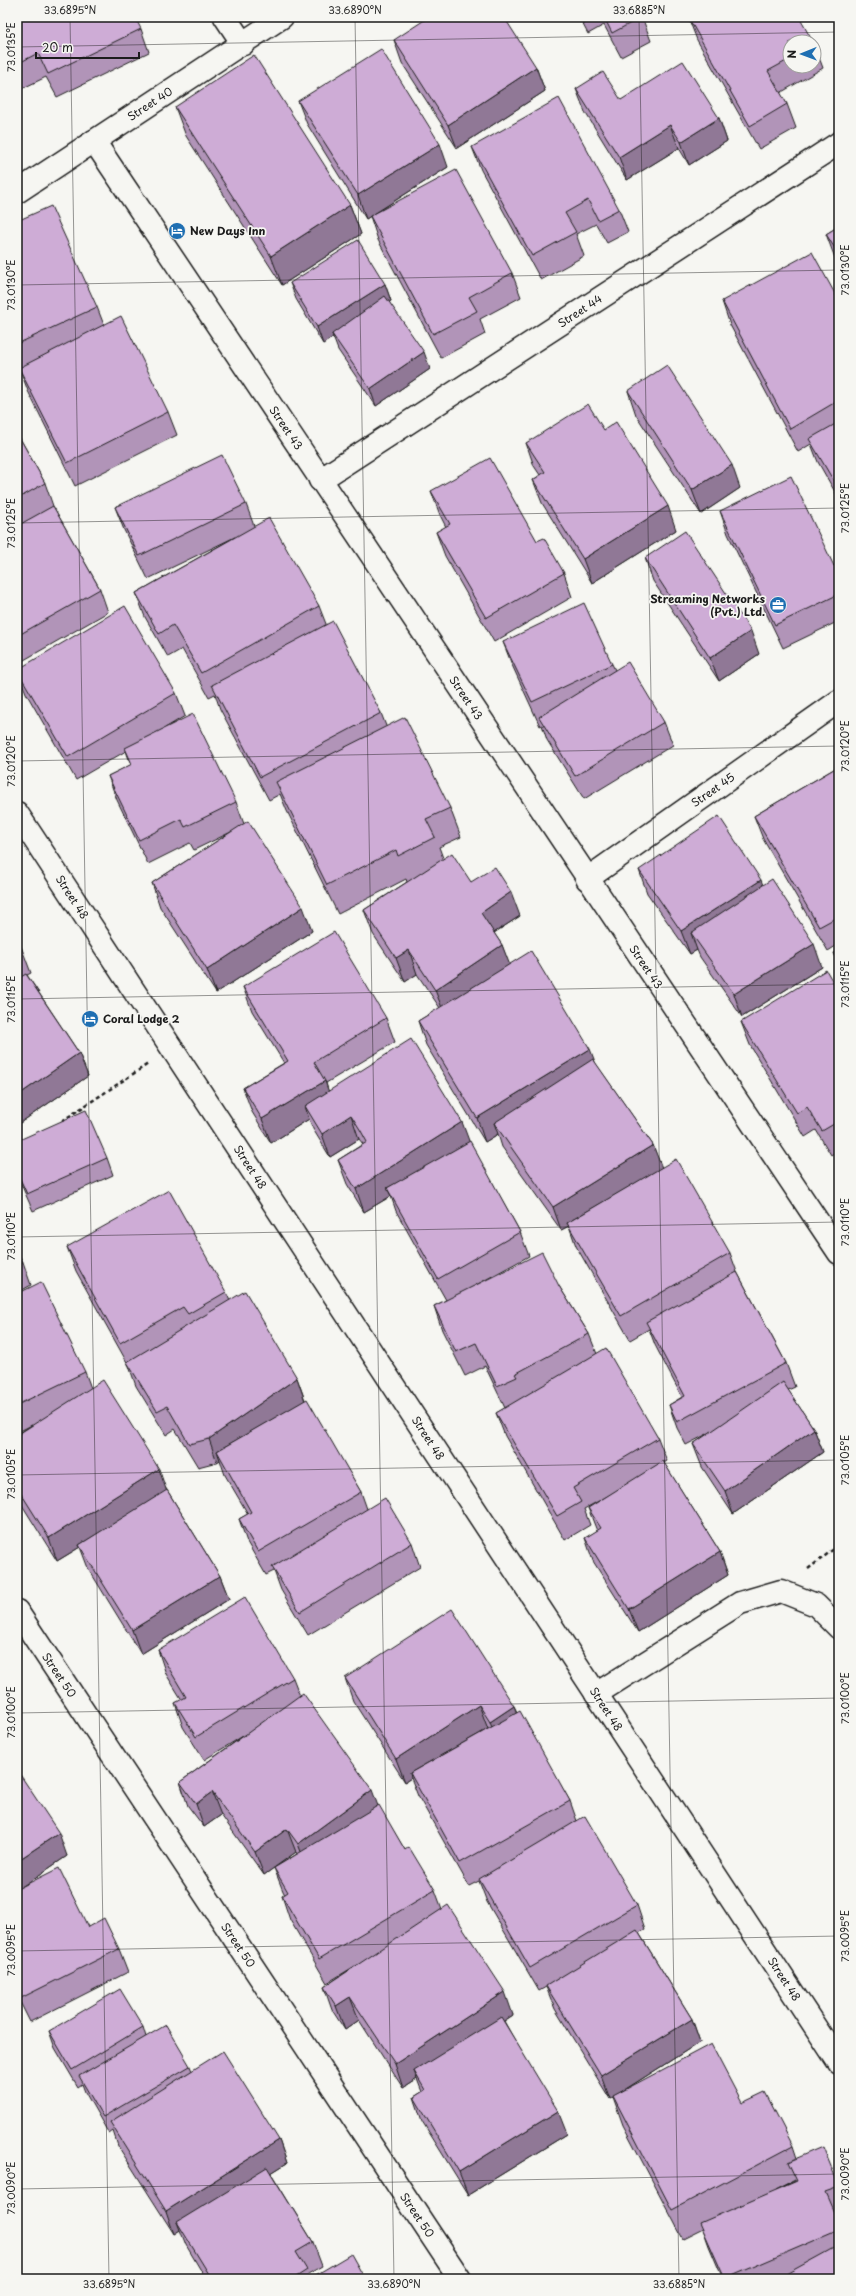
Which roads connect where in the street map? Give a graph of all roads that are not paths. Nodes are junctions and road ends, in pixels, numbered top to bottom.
1 (225, 17) edge
2 (282, 17) edge
3 (243, 44) junction
4 (94, 140) junction
5 (839, 143) edge
6 (17, 192) edge
7 (320, 480) junction
8 (839, 701) edge
9 (17, 813) edge
10 (587, 879) junction
11 (838, 1251) edge
12 (17, 1612) edge
13 (839, 1628) edge
14 (596, 1694) junction
15 (839, 2063) edge
16 (460, 2279) edge

1 - 3 street
2 - 3 street, Street 40
3 - 4 street, Street 40
4 - 6 street, Street 40
4 - 7 street, Street 43
5 - 7 street, Street 44
7 - 10 street, Street 43
8 - 10 street, Street 45
9 - 14 street, Street 48
10 - 11 street, Street 43
12 - 16 street, Street 50
13 - 14 street
14 - 15 street, Street 48

